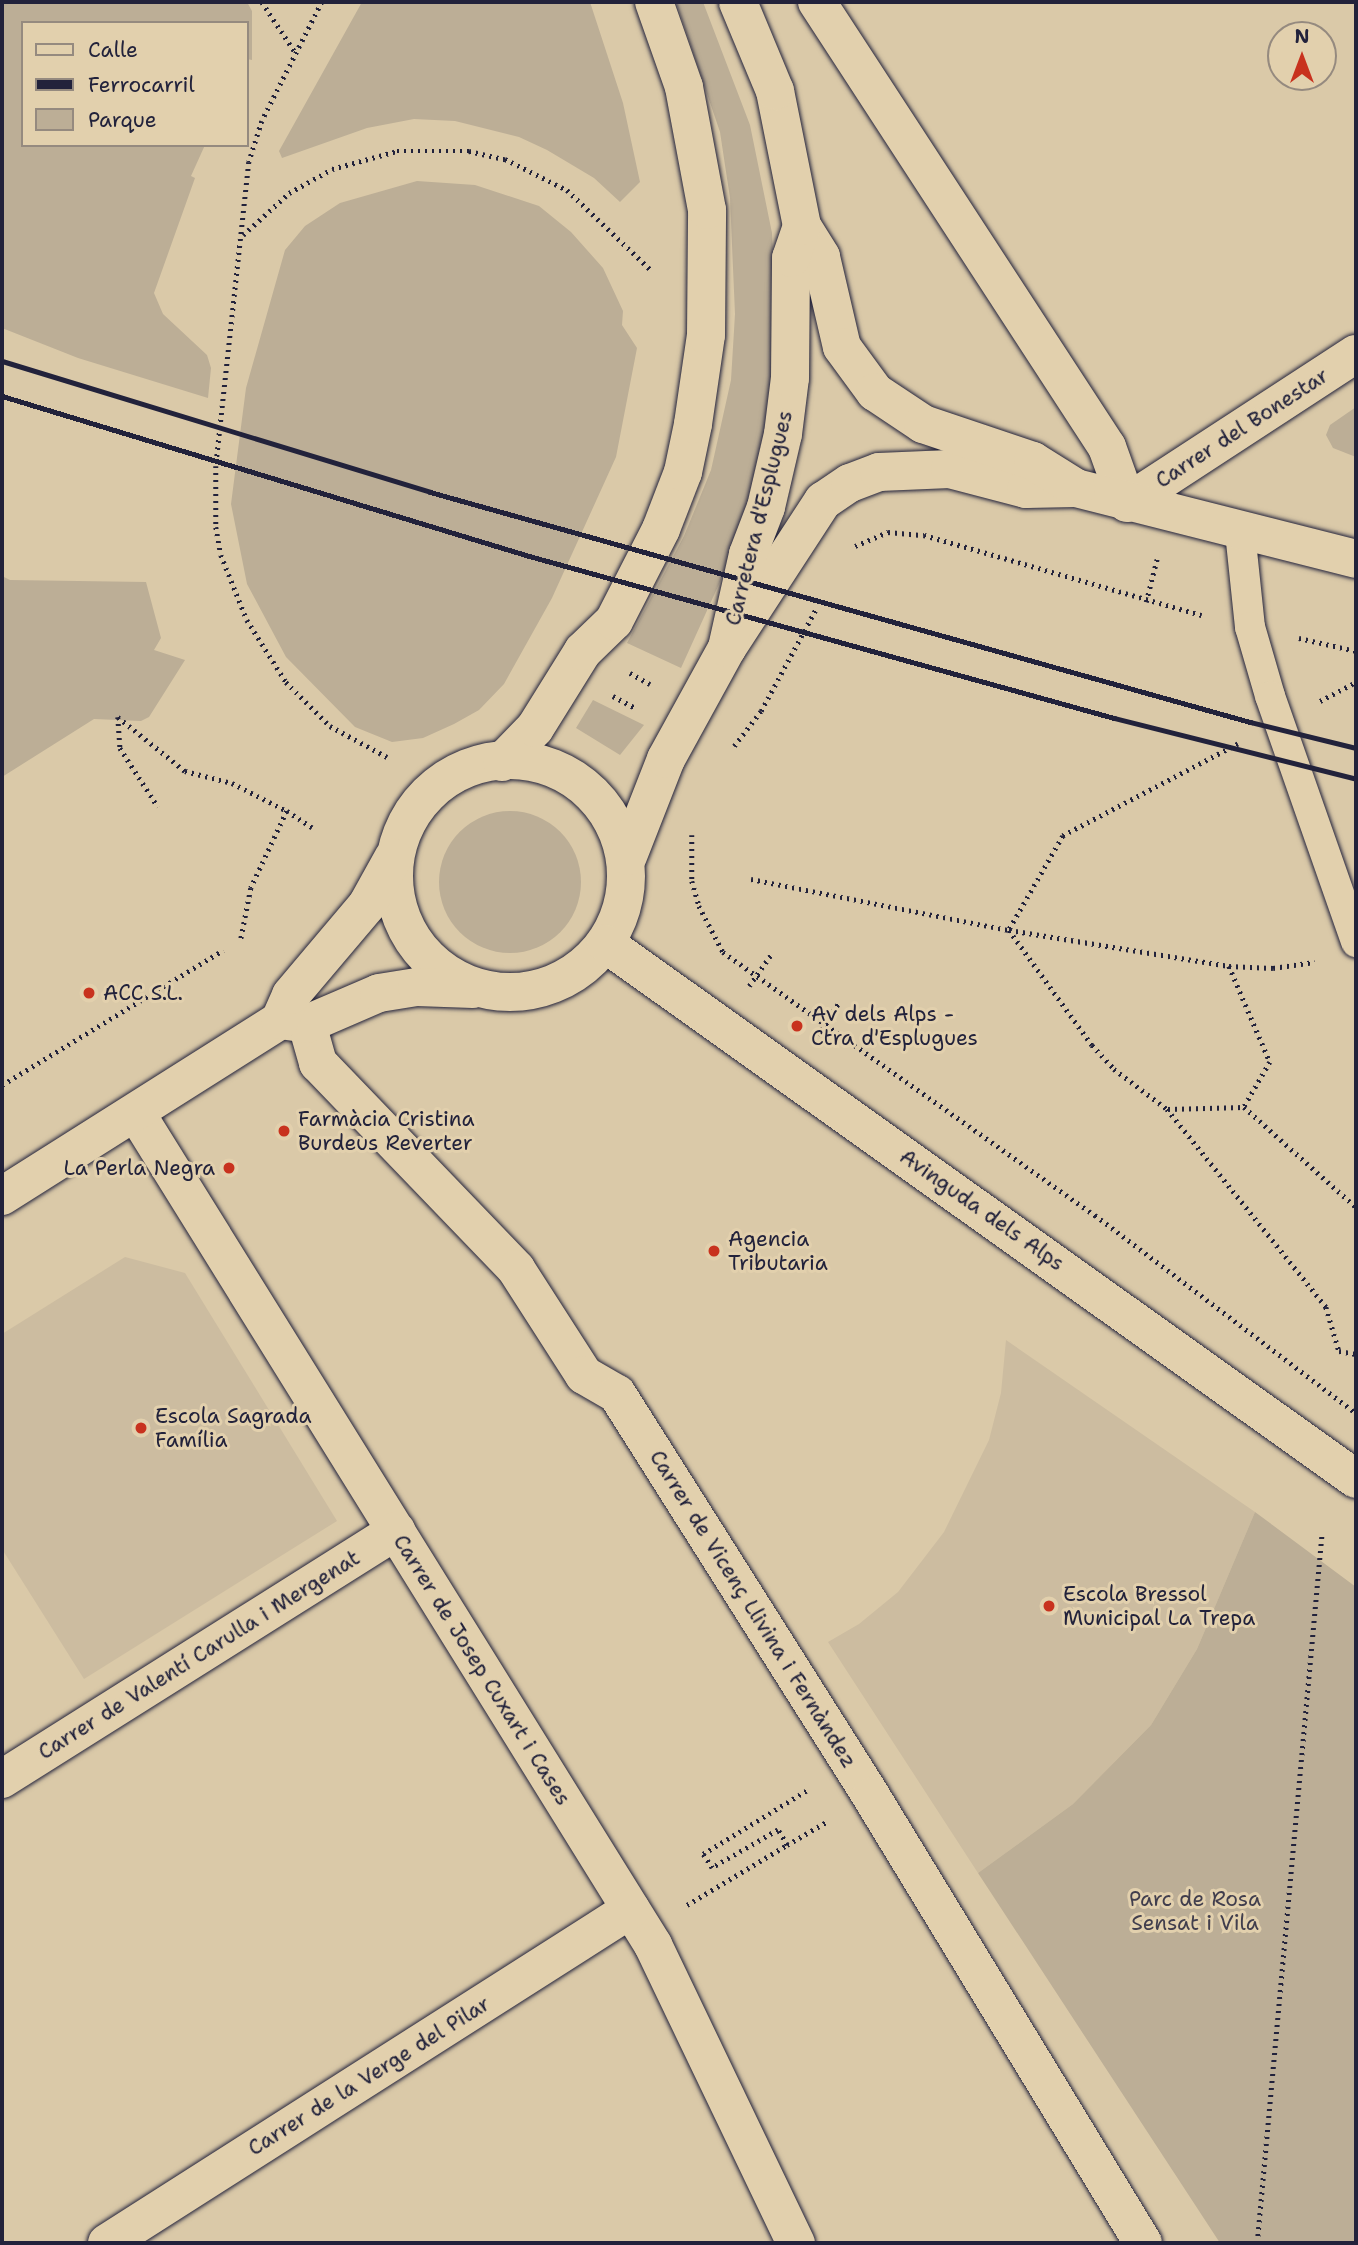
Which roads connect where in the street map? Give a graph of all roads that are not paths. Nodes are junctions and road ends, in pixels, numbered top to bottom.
1 (654, 2) edge
2 (737, 2) edge
3 (817, 2) edge
4 (803, 226) junction
5 (1356, 354) edge
6 (1076, 488) junction
7 (1127, 503) junction
8 (1240, 533) junction
9 (1356, 559) edge
10 (727, 648) junction
11 (502, 762) junction
12 (628, 856) junction
13 (393, 858) junction
14 (1356, 942) edge
15 (606, 944) junction
16 (480, 989) junction
17 (293, 1022) junction
18 (136, 1113) junction
19 (2, 1196) edge
20 (1356, 1479) edge
21 (396, 1531) junction
22 (2, 1779) edge
23 (637, 1920) junction
24 (107, 2243) edge
25 (796, 2243) edge
26 (1143, 2243) edge

1 - 11 street
2 - 4 street
3 - 7 street
4 - 6 street
4 - 10 street, Carretera d'Esplugues
5 - 7 street, Carrer del Bonestar
6 - 7 street
6 - 10 street
7 - 8 street
8 - 9 street
8 - 14 lane
10 - 12 street, Carretera d'Esplugues
11 - 12 street
11 - 13 street
12 - 15 street
13 - 16 street
13 - 17 street
15 - 16 street
15 - 20 street, Avinguda dels Alps
16 - 17 street
17 - 18 street
17 - 26 street, Carrer de Vicenç Llivina i Fernàndez
18 - 19 street
18 - 21 street, Carrer de Josep Cuxart i Cases
21 - 22 street, Carrer de Valentí Carulla i Mergenat
21 - 23 street, Carrer de Josep Cuxart i Cases
23 - 24 street, Carrer de la Verge del Pilar
23 - 25 street, Carrer de Josep Cuxart i Cases

